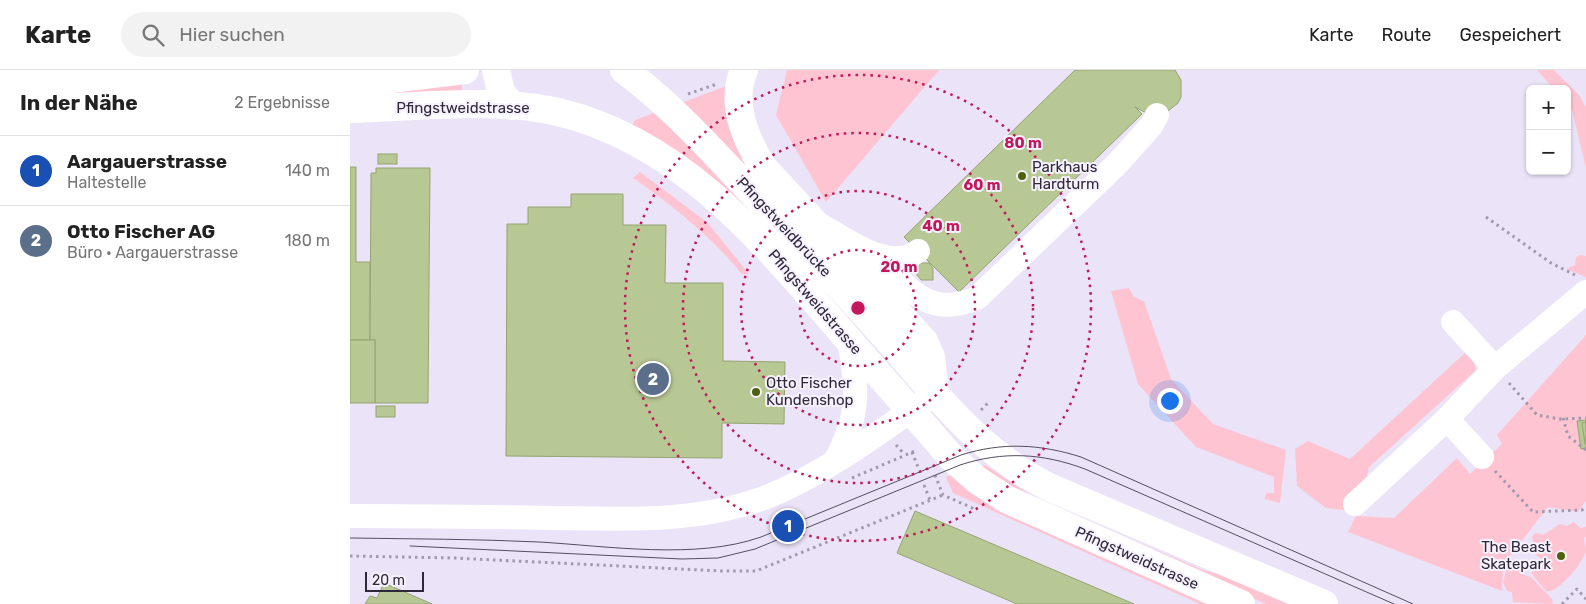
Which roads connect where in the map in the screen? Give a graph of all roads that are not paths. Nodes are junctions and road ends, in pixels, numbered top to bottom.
1 (465, 70) edge
2 (496, 70) edge
3 (624, 70) edge
4 (744, 70) edge
5 (350, 84) edge
6 (512, 106) junction
7 (350, 109) edge
8 (1157, 115) dead end
9 (812, 221) junction
10 (918, 251) dead end
11 (876, 255) junction
12 (1586, 292) edge
13 (1454, 322) dead end
14 (849, 340) junction
15 (1495, 368) junction
16 (936, 393) junction
17 (911, 410) junction
18 (1447, 419) junction
19 (1482, 457) road end
20 (836, 460) junction
21 (1355, 504) dead end
22 (350, 516) edge
23 (1241, 604) edge
24 (1324, 604) edge

1 - 5 main road
2 - 6 main road
3 - 16 main road, Pfingstweidbrücke
4 - 9 main road
6 - 7 main road, Pfingstweidstrasse
6 - 14 main road, Pfingstweidstrasse
8 - 11 street
9 - 11 street
9 - 16 main road
10 - 11 street
12 - 15 street
13 - 15 street
14 - 17 main road, Pfingstweidstrasse
14 - 20 street
15 - 18 street
16 - 17 street
16 - 24 main road, Pfingstweidstrasse
17 - 20 street
17 - 23 main road, Pfingstweidstrasse
18 - 19 street
18 - 21 street
20 - 22 street

